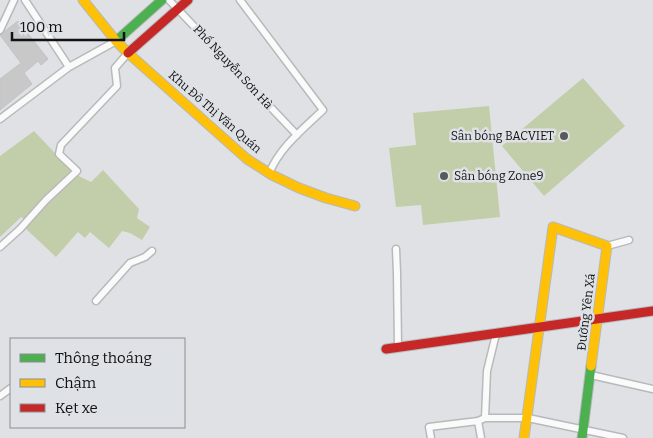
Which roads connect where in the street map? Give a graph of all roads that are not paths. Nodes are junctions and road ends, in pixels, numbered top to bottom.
1 (14, 0) edge
2 (26, 0) edge
3 (83, 0) edge
4 (162, 0) edge
5 (169, 0) edge
6 (188, 0) edge
7 (240, 0) edge
8 (178, 9) junction
9 (0, 30) edge
10 (116, 41) junction
11 (128, 53) junction
12 (69, 67) junction
13 (0, 119) edge
14 (297, 135) junction
15 (269, 174) junction
16 (355, 206) dead end
17 (629, 240) dead end
18 (606, 246) junction
19 (0, 247) edge
20 (396, 249) dead end
21 (152, 251) dead end
22 (96, 302) dead end
23 (653, 311) edge
24 (596, 320) junction
25 (540, 327) junction
26 (496, 334) junction
27 (398, 347) junction
28 (386, 349) dead end
29 (592, 375) junction
30 (653, 389) edge
31 (528, 418) junction
32 (482, 420) junction
33 (582, 434) edge
34 (431, 438) edge
35 (481, 438) edge
36 (524, 438) edge
37 (623, 438) edge

1 - 9 street
2 - 12 street
3 - 10 street, Khu Đô Thị Văn Quán
4 - 10 street
5 - 8 street, Phố Nguyễn Sơn Hà
6 - 8 street
7 - 14 street
8 - 11 street
8 - 14 street, Phố Nguyễn Sơn Hà
10 - 11 street, Khu Đô Thị Văn Quán
10 - 12 street
11 - 15 street, Khu Đô Thị Văn Quán
11 - 19 street
12 - 13 street
14 - 15 street
15 - 16 street, Khu Đô Thị Văn Quán
17 - 18 street
18 - 24 street, Đường Yên Xá
18 - 25 street
20 - 27 street
21 - 22 street
23 - 24 street
24 - 25 street
24 - 29 street, Đường Yên Xá
25 - 26 street
25 - 31 street
26 - 27 street
26 - 32 street
27 - 28 street
29 - 30 street
29 - 33 street, Đường Yên Xá
31 - 32 street
31 - 33 street
31 - 36 street
32 - 34 street
32 - 35 street
33 - 37 street

